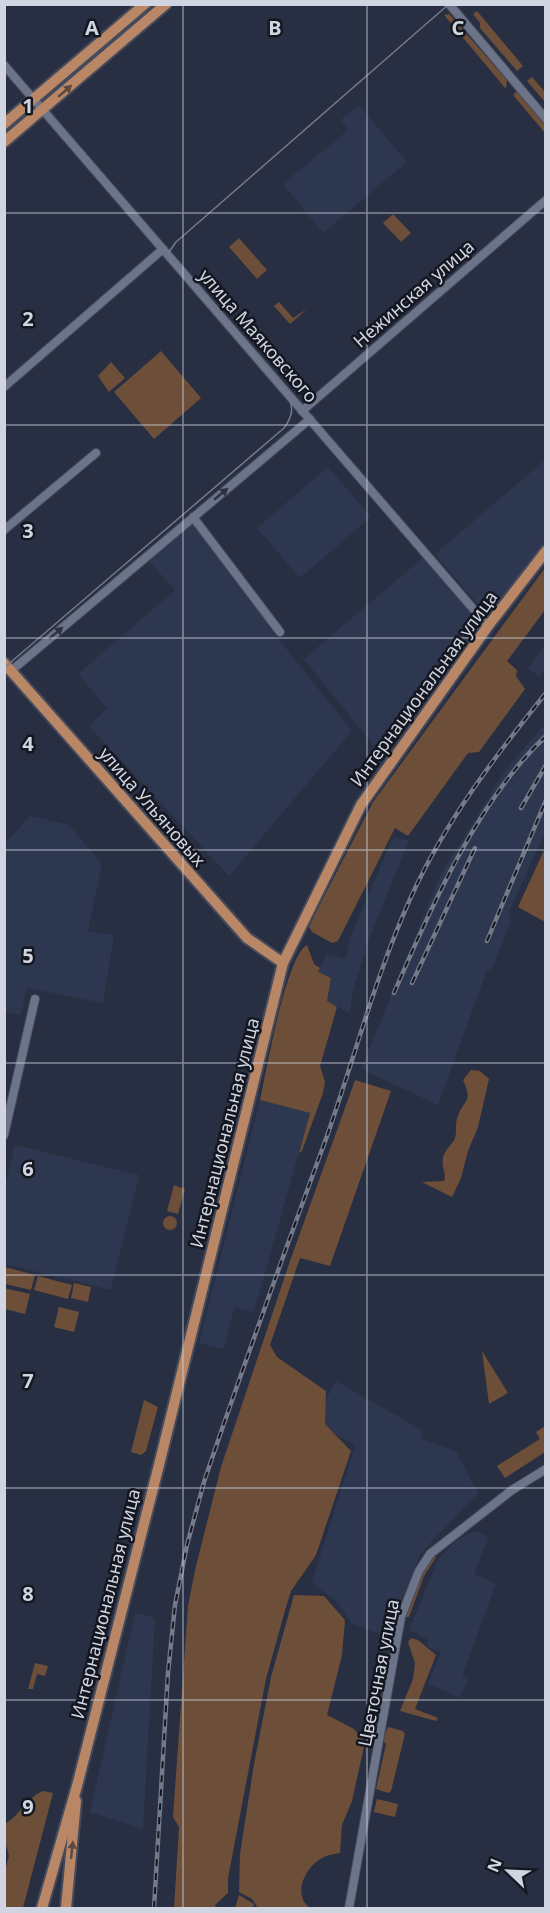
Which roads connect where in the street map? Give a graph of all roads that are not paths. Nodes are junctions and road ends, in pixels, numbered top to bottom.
1 (145, 4) edge
2 (166, 4) edge
3 (449, 4) edge
4 (4, 65) edge
5 (34, 99) junction
6 (43, 110) junction
7 (546, 119) edge
8 (4, 124) edge
9 (4, 142) edge
10 (546, 200) edge
11 (163, 249) junction
12 (4, 387) edge
13 (302, 411) junction
14 (309, 419) junction
15 (96, 453) dead end
16 (193, 517) junction
17 (4, 530) edge
18 (546, 551) edge
19 (488, 626) junction
20 (280, 632) dead end
21 (8, 667) edge
22 (284, 963) junction
23 (34, 999) dead end
24 (4, 1135) edge
25 (546, 1469) edge
26 (77, 1786) junction
27 (42, 1908) edge
28 (66, 1908) edge
29 (349, 1908) edge

1 - 5 main road
6 -> 2 main road
3 - 7 street
4 - 5 street, улица Маяковского
5 - 6 street, улица Маяковского
5 - 8 main road
6 - 9 main road
6 - 11 street, улица Маяковского
10 - 13 street, Нежинская улица
11 - 12 street
11 - 13 street, улица Маяковского
13 - 14 street, улица Маяковского
16 -> 14 street
14 - 19 street, улица Маяковского
15 - 17 street
16 - 20 street
21 -> 16 street
18 - 19 main road, Интернациональная улица
19 - 22 main road, Интернациональная улица
21 - 22 main road, улица Ульяновых
22 - 26 main road, Интернациональная улица
23 - 24 street
25 - 29 street, Цветочная улица
26 - 27 main road, Интернациональная улица
28 -> 26 main road, Интернациональная улица

